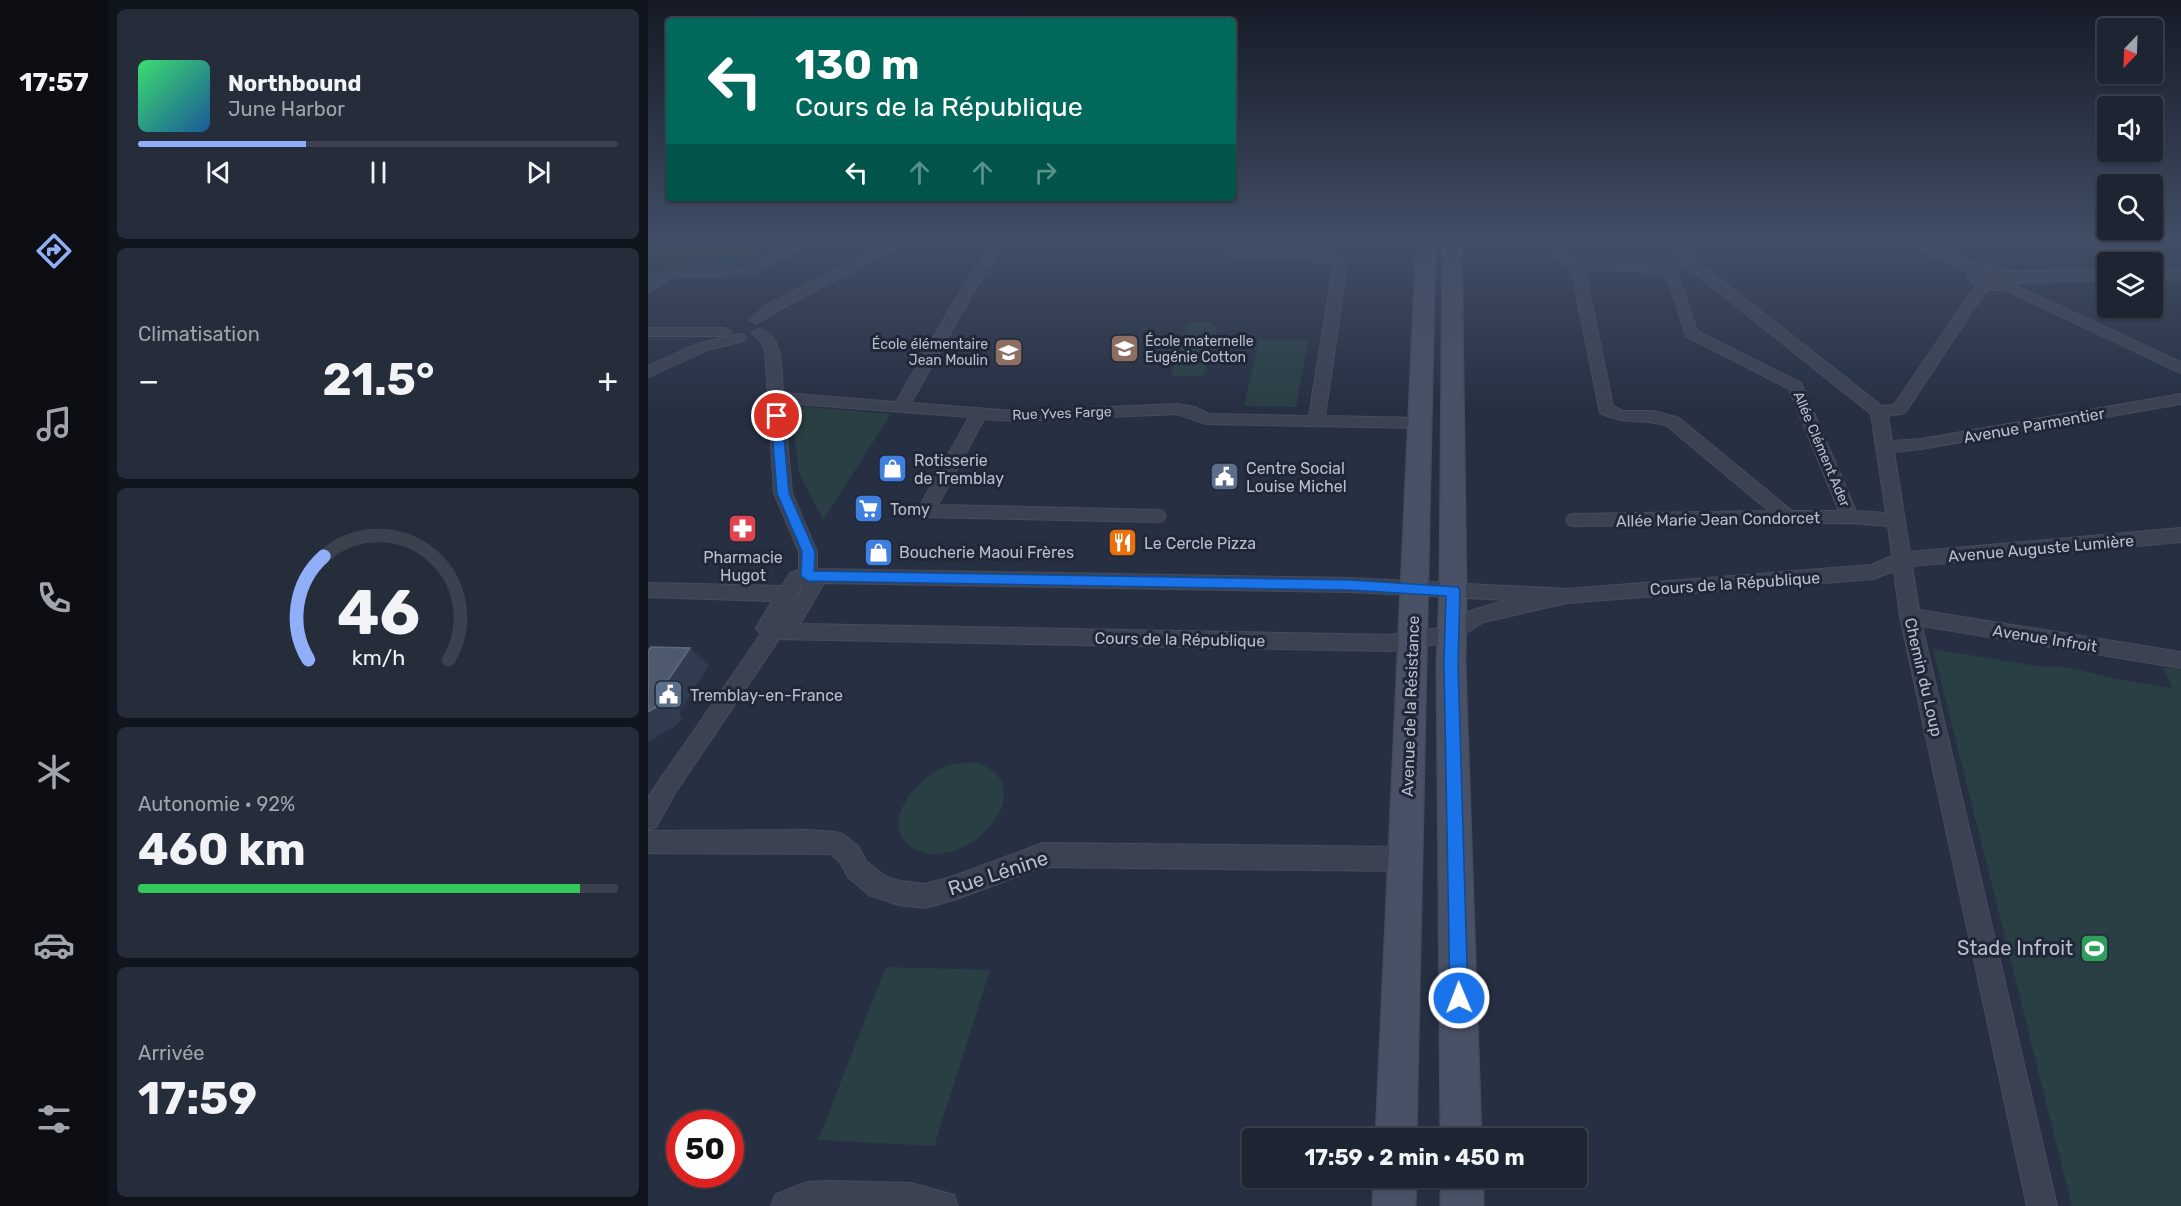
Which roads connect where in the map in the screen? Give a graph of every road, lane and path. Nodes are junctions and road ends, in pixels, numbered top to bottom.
1 (799, 294) edge
2 (965, 294) edge
3 (1336, 294) edge
4 (1424, 294) edge
5 (1452, 294) edge
6 (1583, 294) edge
7 (1678, 294) edge
8 (1730, 294) edge
9 (1976, 294) edge
10 (2033, 294) edge
11 (757, 326) junction
12 (648, 332) edge
13 (735, 335) junction
14 (2181, 368) edge
15 (648, 372) edge
16 (776, 397) junction
17 (2181, 399) edge
18 (901, 407) junction
19 (1879, 412) junction
20 (979, 413) junction
21 (1316, 422) junction
22 (1420, 423) junction
23 (1886, 447) junction
24 (1157, 516) dead end
25 (1850, 517) junction
26 (1790, 519) junction
27 (1575, 520) dead end
28 (1897, 520) junction
29 (2181, 535) edge
30 (1900, 560) junction
31 (812, 577) junction
32 (1413, 588) junction
33 (648, 590) edge
34 (1453, 591) junction
35 (786, 594) junction
36 (1567, 596) junction
37 (1910, 616) junction
38 (779, 630) junction
39 (1451, 634) junction
40 (1412, 641) junction
41 (2181, 660) edge
42 (657, 786) edge
43 (648, 819) edge
44 (648, 842) edge
45 (1405, 859) junction
46 (1396, 1128) edge
47 (1461, 1128) edge
48 (1395, 1188) edge
49 (1462, 1188) edge
50 (786, 1206) edge
51 (943, 1206) edge
52 (1394, 1206) edge
53 (1462, 1206) edge
54 (2042, 1206) edge

1 - 11 street
2 - 18 street
3 - 21 street
4 - 22 main road, Avenue de la Résistance
5 - 34 main road
6 - 26 street
7 - 25 street, Allée Clément Ader
8 - 19 street
9 - 19 street
10 - 14 street
11 - 13 street
11 - 16 street
12 - 13 street
13 - 15 street
16 - 18 street, Rue Yves Farge
16 - 31 street
17 - 23 street, Avenue Parmentier
18 - 20 street, Rue Yves Farge
19 - 23 street, Chemin du Loup
20 - 21 street, Rue Yves Farge
20 - 24 street
21 - 22 street, Rue Yves Farge
22 - 32 main road, Avenue de la Résistance
23 - 28 street, Chemin du Loup
25 - 26 street, Allée Marie Jean Condorcet
25 - 28 street, Allée Marie Jean Condorcet
26 - 27 street, Allée Marie Jean Condorcet
28 - 30 street, Chemin du Loup
29 - 30 street, Avenue Auguste Lumière
30 - 36 street, Cours de la République
30 - 37 street, Chemin du Loup
31 - 32 street, Cours de la République
31 - 35 street
31 - 38 street
32 - 34 street, Cours de la République
32 - 40 main road, Avenue de la Résistance
33 - 35 street
34 - 36 street, Cours de la République
34 - 39 main road
35 - 38 street
36 - 39 street, Cours de la République
37 - 41 street, Avenue Infroit
37 - 54 street, Chemin du Loup
38 - 40 street, Cours de la République
38 - 42 street
39 - 40 street, Cours de la République
39 - 47 main road
40 - 45 main road, Avenue de la Résistance
42 - 43 street
44 - 45 street, Rue Lénine
45 - 46 main road, Avenue de la Résistance
48 - 52 main road
49 - 53 main road
50 - 51 street

